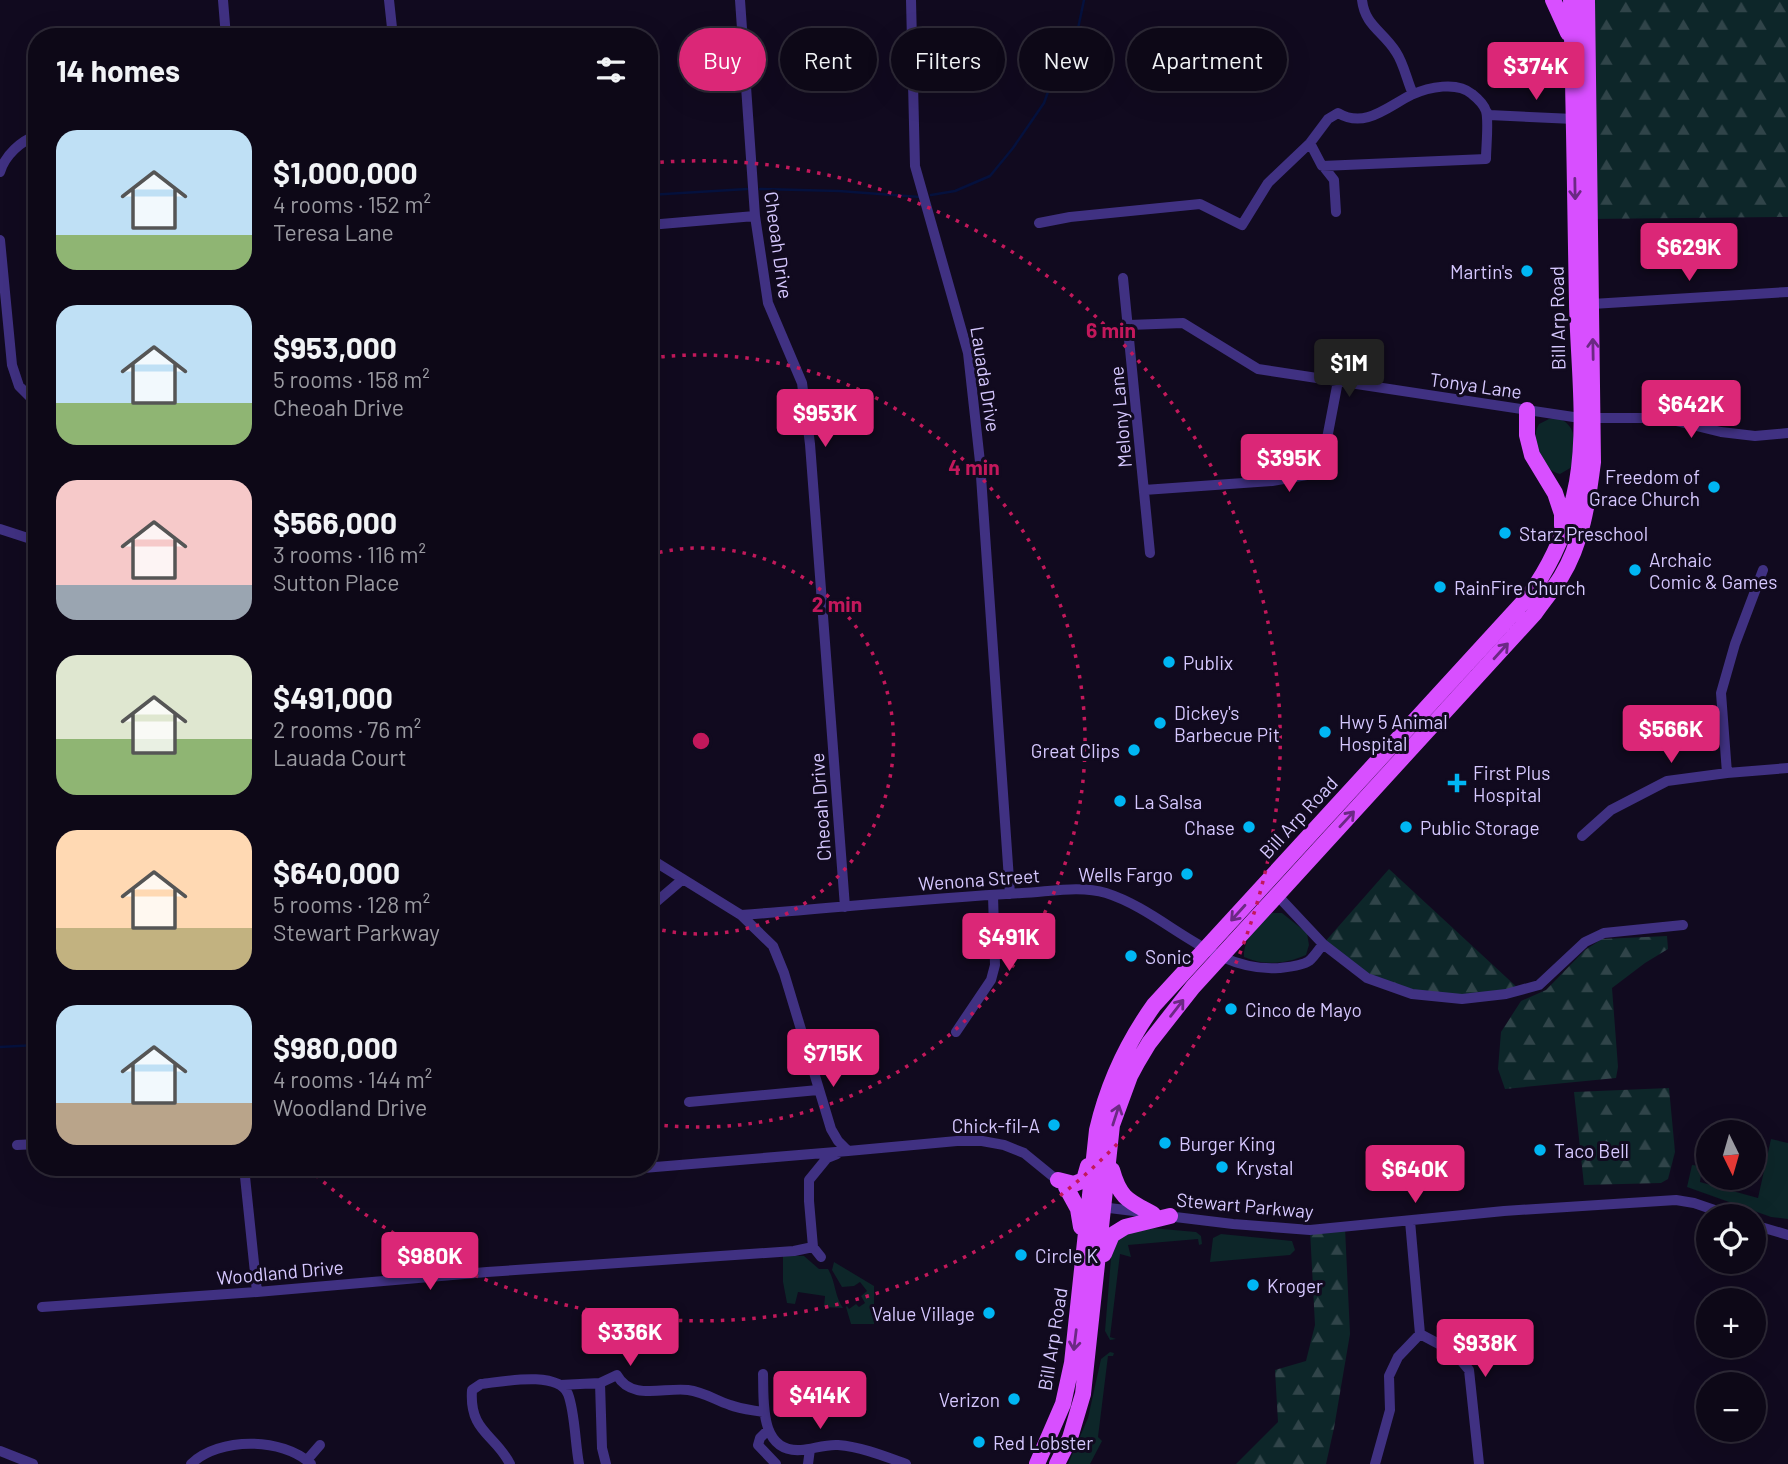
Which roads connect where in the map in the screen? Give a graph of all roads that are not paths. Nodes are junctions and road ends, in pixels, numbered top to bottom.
1 (223, 0) edge
2 (389, 0) edge
3 (740, 0) edge
4 (911, 0) edge
5 (1362, 0) edge
6 (1553, 0) edge
7 (1571, 0) edge
8 (1587, 0) edge
9 (225, 28) edge
10 (392, 28) edge
11 (1572, 41) junction
12 (1413, 94) junction
13 (1486, 111) junction
14 (1574, 119) junction
15 (28, 138) edge
16 (1310, 143) junction
17 (1323, 166) junction
18 (0, 172) edge
19 (1336, 212) dead end
20 (755, 215) junction
21 (1039, 223) dead end
22 (658, 224) edge
23 (0, 240) edge
24 (1123, 278) dead end
25 (1788, 292) edge
26 (1592, 304) junction
27 (1129, 325) junction
28 (1338, 381) junction
29 (28, 395) edge
30 (1527, 410) junction
31 (1587, 417) junction
32 (1788, 433) edge
33 (1579, 463) junction
34 (1545, 475) junction
35 (1144, 490) junction
36 (0, 528) edge
37 (28, 538) edge
38 (1563, 538) junction
39 (1150, 554) dead end
40 (1763, 570) dead end
41 (1788, 768) edge
42 (1727, 773) junction
43 (1582, 836) dead end
44 (658, 864) edge
45 (683, 879) junction
46 (1010, 894) junction
47 (993, 895) junction
48 (1277, 895) junction
49 (658, 900) edge
50 (845, 907) junction
51 (741, 915) junction
52 (1682, 925) dead end
53 (1323, 944) junction
54 (1205, 949) junction
55 (1221, 956) junction
56 (956, 1032) dead end
57 (818, 1090) junction
58 (689, 1102) dead end
59 (1097, 1130) junction
60 (28, 1144) edge
61 (17, 1145) dead end
62 (848, 1151) junction
63 (1109, 1160) junction
64 (658, 1167) edge
65 (245, 1176) edge
66 (1062, 1184) junction
67 (1697, 1204) edge
68 (1088, 1205) junction
69 (1105, 1207) junction
70 (1162, 1215) junction
71 (1410, 1220) junction
72 (1766, 1229) edge
73 (1788, 1235) edge
74 (1085, 1243) junction
75 (813, 1247) junction
76 (821, 1257) dead end
77 (1098, 1265) junction
78 (257, 1292) junction
79 (42, 1307) dead end
80 (1420, 1334) junction
81 (763, 1374) dead end
82 (600, 1383) junction
83 (560, 1385) junction
84 (763, 1412) junction
85 (768, 1430) junction
86 (320, 1445) dead end
87 (810, 1449) junction
88 (0, 1451) edge
89 (309, 1462) edge
90 (1378, 1463) edge
91 (33, 1464) edge
92 (191, 1464) edge
93 (510, 1464) edge
94 (579, 1464) edge
95 (606, 1464) edge
96 (776, 1464) edge
97 (807, 1464) edge
98 (906, 1464) edge
99 (1037, 1464) edge
100 (1058, 1464) edge
101 (1479, 1464) edge

1 - 9 street
2 - 10 street
3 - 20 street, Cheoah Drive
4 - 46 street, Lauada Drive
5 - 12 street
6 - 11 main road
7 - 11 main road, Bill Arp Road
8 - 26 main road, Bill Arp Road
11 - 14 main road, Bill Arp Road
12 - 13 street
12 - 16 street
13 - 14 street
13 - 17 street
14 -> 31 main road, Bill Arp Road
15 - 18 street
16 - 17 street
16 - 21 street
17 - 19 street
20 - 22 street
20 - 50 street, Cheoah Drive
23 - 29 street
24 - 27 street, Melony Lane
25 - 26 street
31 -> 26 main road, Bill Arp Road
27 - 28 street, Tonya Lane
27 - 35 street, Melony Lane
28 - 30 street, Tonya Lane
28 - 35 street
30 - 31 street, Tonya Lane
30 - 34 main road
31 - 32 street, Tonya Lane
31 - 33 main road, Bill Arp Road
48 -> 31 main road, Bill Arp Road
33 - 34 main road
33 - 38 main road, Bill Arp Road
34 - 38 main road
35 - 39 street, Melony Lane
36 - 37 street
38 -> 54 main road, Bill Arp Road
40 - 42 street
41 - 42 street
42 - 43 street
44 - 45 street
45 - 49 street
45 - 51 street
46 - 47 street, Wenona Street
46 - 54 street, Wenona Street
47 - 50 street, Wenona Street
47 - 56 street
48 - 53 street
48 - 55 main road, Bill Arp Road
50 - 51 street, Wenona Street
51 - 57 street
52 - 53 street
53 - 55 street, Wenona Street
54 - 55 street, Wenona Street
54 - 59 main road, Bill Arp Road
63 -> 55 main road, Bill Arp Road
57 - 58 street
57 - 62 street
59 - 66 main road
59 - 68 main road, Bill Arp Road
60 - 61 street
62 - 64 street
62 - 66 street
62 - 75 street
63 - 69 main road, Bill Arp Road
63 - 70 main road
65 - 78 street
66 - 68 street
66 - 74 main road
67 - 71 street, Stewart Parkway
68 - 69 street, Stewart Parkway
68 - 74 main road, Bill Arp Road
69 - 70 street, Stewart Parkway
69 - 77 main road, Bill Arp Road
70 - 71 street, Stewart Parkway
70 - 77 main road
71 - 80 street
72 - 73 street
74 -> 99 main road, Bill Arp Road
75 - 76 street
75 - 78 street, Woodland Drive
77 - 100 main road, Bill Arp Road
78 - 79 street, Woodland Drive
80 - 90 street
80 - 101 street
81 - 84 street
82 - 83 street
82 - 84 street
82 - 95 street
83 - 93 street
83 - 94 street
84 - 85 street
85 - 87 street
85 - 96 street
86 - 89 street
87 - 97 street
87 - 98 street
88 - 91 street
89 - 92 street

